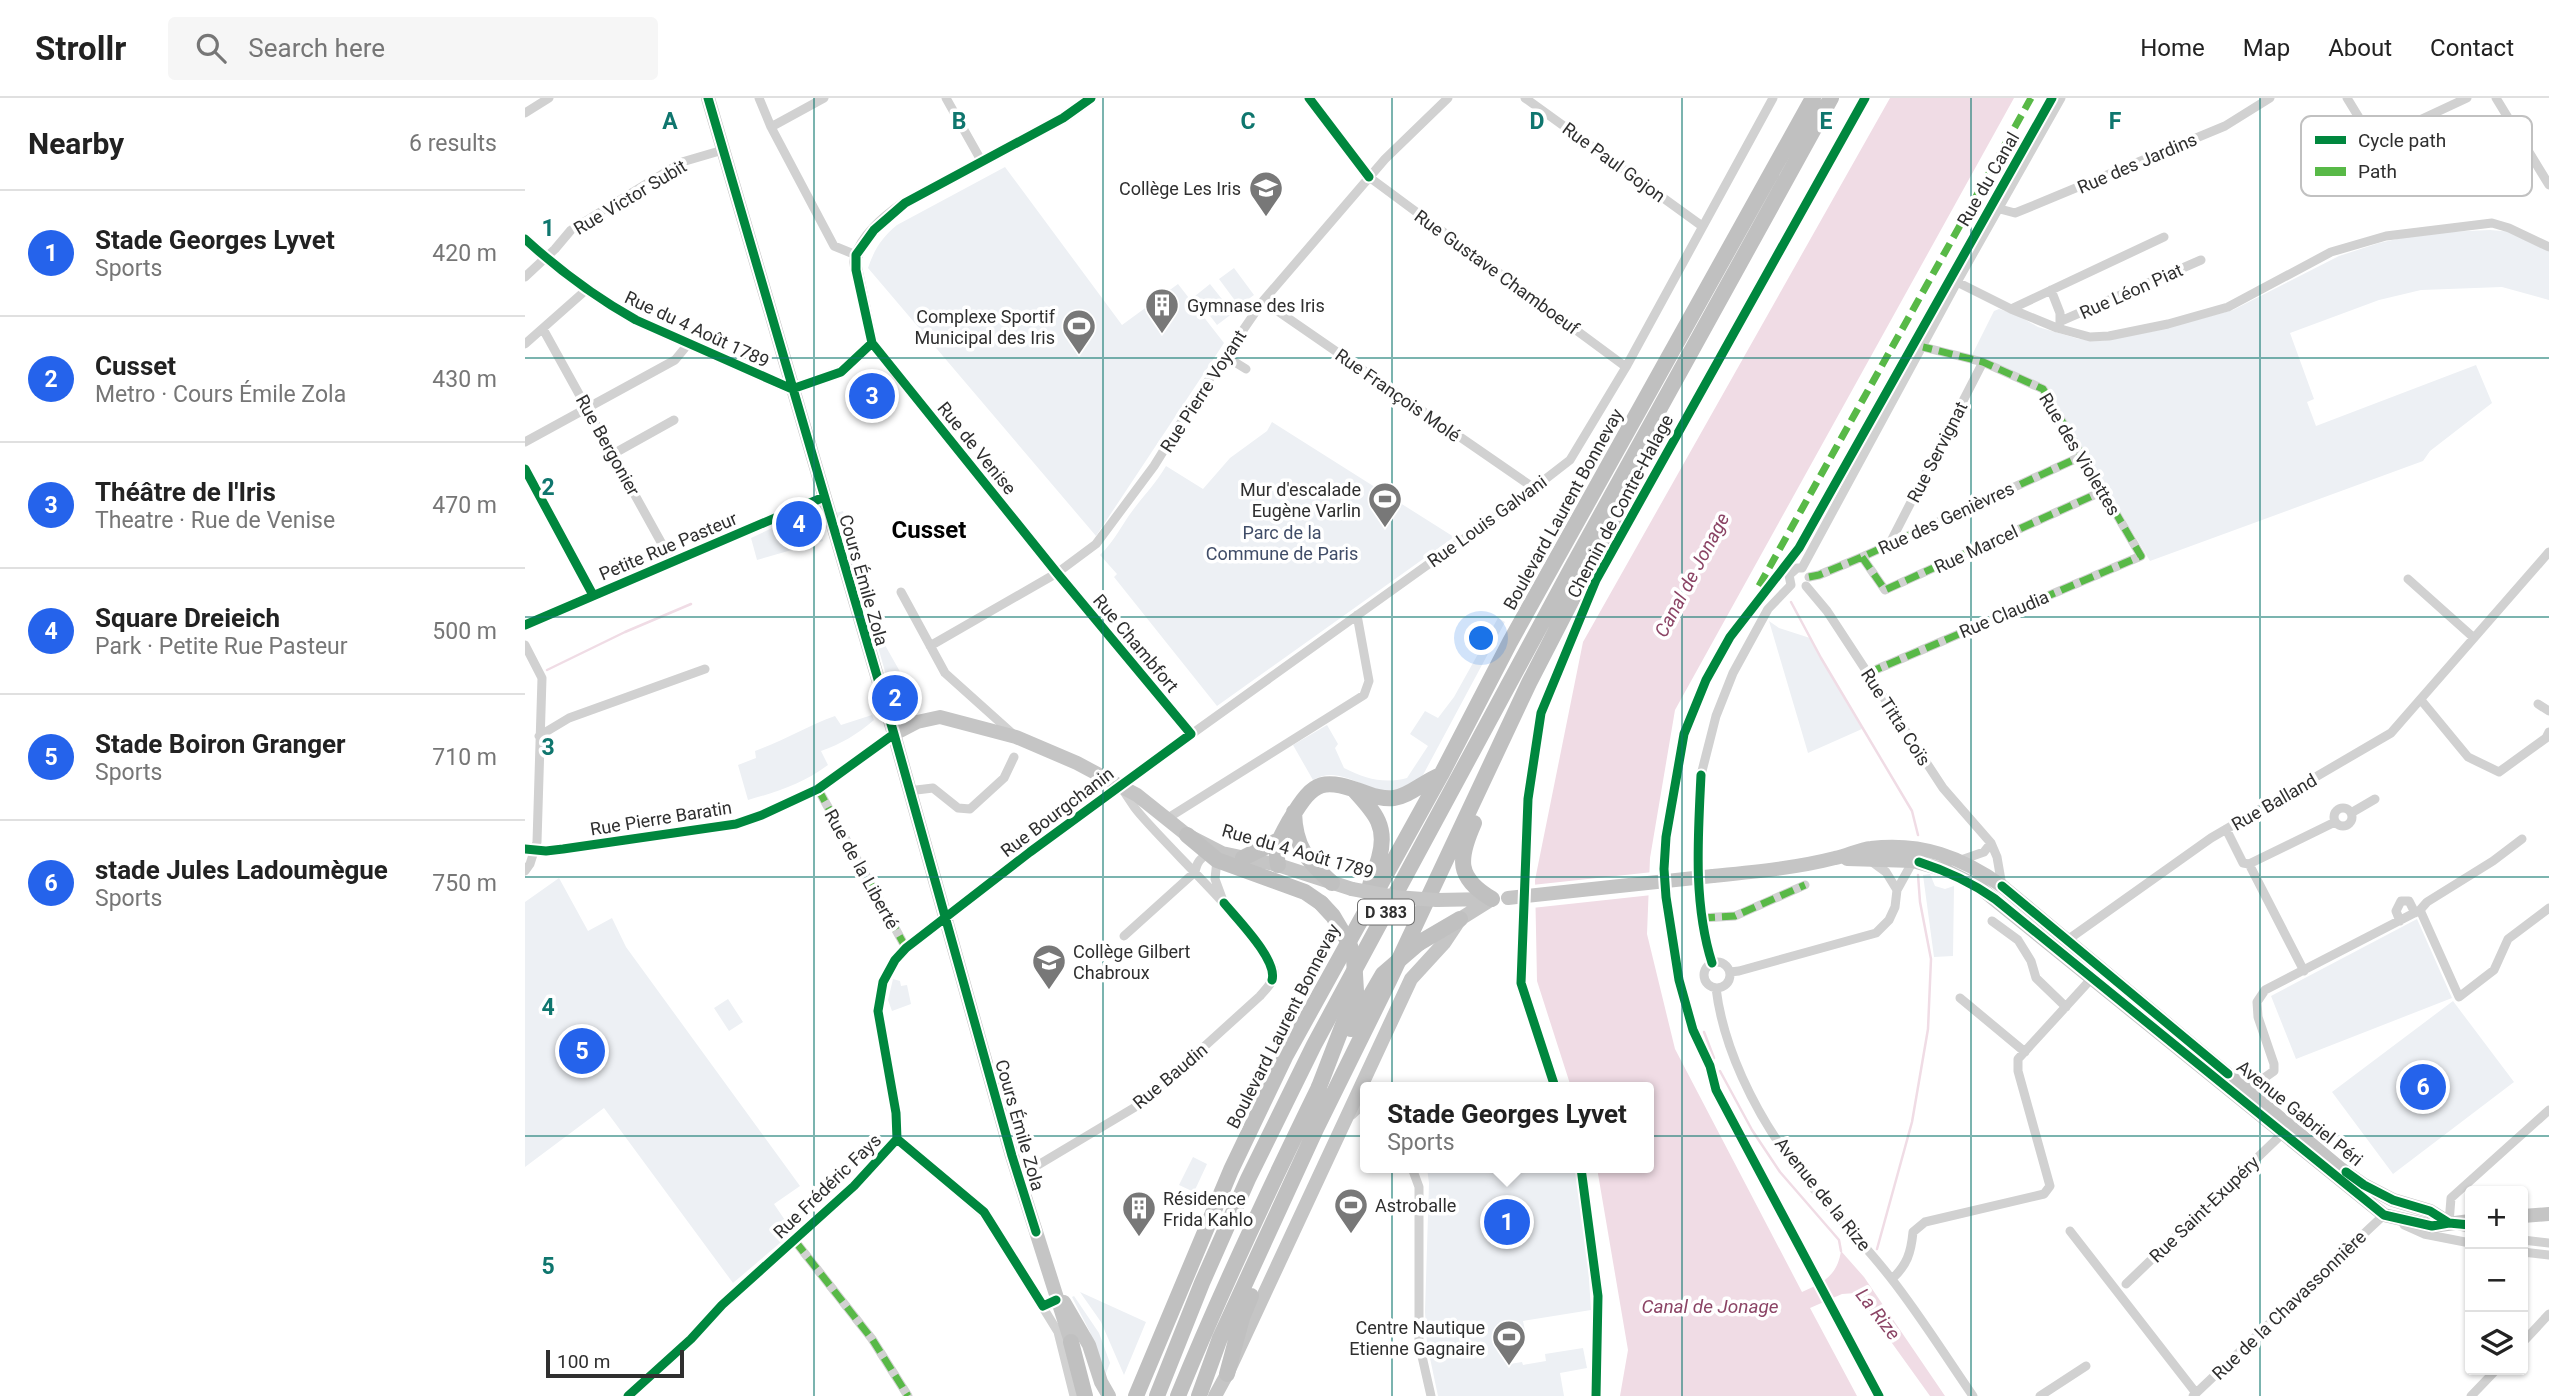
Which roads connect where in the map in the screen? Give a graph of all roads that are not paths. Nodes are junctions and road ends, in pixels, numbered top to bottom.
1 (549, 98) edge
2 (708, 98) edge
3 (759, 98) edge
4 (824, 98) edge
5 (946, 98) edge
6 (1091, 98) edge
7 (1309, 98) edge
8 (1448, 98) edge
9 (1525, 98) edge
10 (1813, 98) edge
11 (1831, 98) edge
12 (2061, 98) edge
13 (2270, 98) edge
14 (2347, 98) edge
15 (2467, 98) edge
16 (2496, 98) edge
17 (1774, 99) edge
18 (525, 113) edge
19 (2358, 116) edge
20 (2428, 116) edge
21 (2507, 116) edge
22 (771, 127) junction
23 (723, 150) junction
24 (2532, 157) edge
25 (982, 162) junction
26 (1369, 177) junction
27 (2549, 185) edge
28 (2000, 209) junction
29 (1702, 226) junction
30 (2164, 237) dead end
31 (525, 239) edge
32 (2549, 247) edge
33 (856, 255) junction
34 (546, 258) junction
35 (2201, 260) dead end
36 (525, 277) edge
37 (1957, 282) junction
38 (586, 289) junction
39 (2051, 290) junction
40 (1263, 301) junction
41 (2011, 309) junction
42 (2059, 325) junction
43 (543, 329) junction
44 (689, 343) junction
45 (872, 343) junction
46 (525, 344) edge
47 (1923, 347) junction
48 (1225, 356) junction
49 (1983, 362) junction
50 (1626, 367) junction
51 (1246, 369) dead end
52 (792, 389) junction
53 (587, 407) junction
54 (674, 420) dead end
55 (525, 442) edge
56 (1641, 442) junction
57 (613, 454) junction
58 (2082, 456) junction
59 (525, 469) edge
60 (1534, 488) junction
61 (2103, 491) junction
62 (824, 497) junction
63 (1890, 542) junction
64 (2549, 552) edge
65 (2141, 556) joint
66 (1863, 557) junction
67 (672, 562) junction
68 (1802, 568) junction
69 (1057, 573) junction
70 (2408, 579) dead end
71 (1807, 581) junction
72 (1791, 585) junction
73 (901, 592) dead end
74 (593, 595) junction
75 (1357, 615) junction
76 (525, 625) edge
77 (2474, 638) junction
78 (525, 645) edge
79 (930, 646) junction
80 (705, 669) dead end
81 (1867, 673) junction
82 (1529, 683) junction
83 (2421, 700) junction
84 (2538, 704) dead end
85 (2549, 711) edge
86 (2549, 732) edge
87 (894, 734) junction
88 (1191, 734) junction
89 (539, 736) junction
90 (1016, 737) junction
91 (1014, 757) dead end
92 (1441, 775) junction
93 (1120, 785) junction
94 (818, 789) junction
95 (1353, 789) junction
96 (908, 791) junction
97 (2375, 799) dead end
98 (1294, 812) junction
99 (1168, 818) junction
100 (2226, 830) junction
101 (1187, 835) junction
102 (2522, 839) dead end
103 (1277, 841) junction
104 (1991, 843) junction
105 (530, 850) edge
106 (1213, 857) junction
107 (1916, 857) junction
108 (1243, 858) junction
109 (1835, 859) junction
110 (1870, 860) junction
111 (1961, 860) junction
112 (2249, 864) junction
113 (1278, 865) junction
114 (525, 871) edge
115 (1195, 872) junction
116 (1215, 879) junction
117 (1203, 880) junction
118 (1332, 883) junction
119 (1805, 884) dead end
120 (2002, 886) junction
121 (1897, 890) junction
122 (1500, 899) junction
123 (1224, 903) junction
124 (1367, 907) junction
125 (2549, 908) edge
126 (2418, 912) junction
127 (1701, 918) junction
128 (944, 919) junction
129 (1460, 919) junction
130 (1992, 921) dead end
131 (2400, 921) junction
132 (1415, 926) junction
133 (1124, 936) dead end
134 (2062, 945) junction
135 (906, 948) junction
136 (1712, 963) junction
137 (2304, 971) junction
138 (1730, 972) junction
139 (2092, 978) junction
140 (1716, 988) junction
141 (1960, 998) dead end
142 (2145, 1005) junction
143 (2066, 1007) junction
144 (2025, 1052) junction
145 (1368, 1082) edge
146 (1319, 1087) junction
147 (2247, 1090) junction
148 (1360, 1096) edge
149 (1360, 1107) edge
150 (2549, 1110) edge
151 (1341, 1130) junction
152 (2282, 1134) junction
153 (897, 1139) junction
154 (1414, 1173) edge
155 (1018, 1177) junction
156 (2549, 1214) edge
157 (2384, 1215) junction
158 (2528, 1216) edge
159 (2465, 1221) edge
160 (2449, 1223) junction
161 (2465, 1228) edge
162 (2070, 1231) dead end
163 (1036, 1233) junction
164 (795, 1241) junction
165 (2528, 1241) edge
166 (2465, 1242) edge
167 (2549, 1243) edge
168 (2528, 1253) edge
169 (2549, 1255) edge
170 (1892, 1279) junction
171 (2126, 1284) dead end
172 (1049, 1303) junction
173 (1214, 1309) junction
174 (2549, 1314) edge
175 (2528, 1337) edge
176 (1070, 1342) joint
177 (2086, 1366) dead end
178 (1227, 1374) junction
179 (2491, 1375) edge
180 (2195, 1395) edge
181 (628, 1396) edge
182 (908, 1396) edge
183 (1074, 1396) edge
184 (1085, 1396) edge
185 (1109, 1396) edge
186 (1136, 1396) edge
187 (1157, 1396) edge
188 (1178, 1396) edge
189 (1192, 1396) edge
190 (1199, 1396) edge
191 (1215, 1396) edge
192 (1431, 1396) edge
193 (1973, 1396) edge
194 (2040, 1396) edge
195 (2471, 1396) edge

1 - 18 street
2 - 23 main road, Cours Émile Zola
3 - 22 street
4 - 22 street
5 - 25 street
6 - 25 street
7 - 26 street, Rue Gustave Chamboeuf
8 - 26 street, Rue Pierre Voyant
9 - 29 street, Rue Paul Gojon
10 - 92 highway, Boulevard Laurent Bonnevay / D 383
11 - 56 highway, Boulevard Laurent Bonnevay / D 383
12 - 28 street, Rue du Canal
13 - 28 street, Rue des Jardins
14 - 19 street
15 - 20 street
16 - 21 street
17 - 29 street, Rue Louis Galvani
22 - 33 street
23 - 34 street, Rue Victor Subit
23 - 52 main road, Cours Émile Zola
24 - 27 street
25 - 33 street
26 - 40 street, Rue Pierre Voyant
26 - 50 street, Rue Gustave Chamboeuf
28 - 37 street, Rue du Canal
29 - 50 street, Rue Louis Galvani
30 - 39 street, Rue Léon Piat
31 - 34 street, Rue du 4 Août 1789
32 - 42 street
33 - 45 street
34 - 36 street, Rue Victor Subit
34 - 38 street, Rue du 4 Août 1789
35 - 42 street, Rue Léon Piat
37 - 41 street
37 - 47 street, Rue du Canal
38 - 43 street
38 - 44 street, Rue du 4 Août 1789
39 - 41 street, Rue Léon Piat
39 - 42 street, Rue Léon Piat
40 - 48 street, Rue Pierre Voyant
40 - 60 street, Rue François Molé
41 - 42 street
43 - 46 street
43 - 53 street, Rue Bergonier
44 - 52 street, Rue du 4 Août 1789
44 - 53 street
45 - 52 street
45 - 69 street, Rue de Venise
47 - 49 street, Rue des Violettes
47 - 68 street, Rue du Canal
48 - 51 street
48 - 69 street, Rue Pierre Voyant
49 - 58 street, Rue des Violettes
49 - 63 street, Rue Servignat
50 - 60 street, Rue Louis Galvani
52 - 62 main road, Cours Émile Zola
53 - 55 street
53 - 57 street, Rue Bergonier
54 - 57 street
56 - 82 highway
56 - 187 highway, Boulevard Laurent Bonnevay / D 383
57 - 67 street, Rue Bergonier
58 - 61 street, Rue des Violettes
58 - 63 street, Rue des Genièvres
59 - 74 street
60 - 75 street, Rue Louis Galvani
61 - 65 street, Rue des Violettes
61 - 66 street, Rue Marcel
62 - 67 street, Petite Rue Pasteur
62 - 87 main road, Cours Émile Zola
63 - 66 street, Rue des Genièvres
64 - 77 street, Rue Balland
65 - 81 street, Rue Claudia
66 - 71 street, Rue des Genièvres
67 - 74 street, Petite Rue Pasteur
68 - 71 street
68 - 72 street
69 - 79 street, Rue Pierre Voyant
69 - 88 street, Rue Chambfort
70 - 77 street
71 - 72 street
71 - 81 street, Rue Titta Coïs
72 - 127 street
73 - 79 street, Rue du 4 Août 1789
74 - 76 street, Petite Rue Pasteur
75 - 88 street, Rue Bourgchanin
75 - 99 street
77 - 83 street, Rue Balland
78 - 89 street
79 - 90 street, Rue du 4 Août 1789
80 - 89 street
81 - 104 street, Rue Titta Coïs
82 - 122 highway
82 - 132 highway
83 - 86 street
83 - 100 street, Rue Balland
84 - 85 street
87 - 90 main road, Rue Pierre Baratin
87 - 94 street, Rue Pierre Baratin
87 - 96 main road, Cours Émile Zola
88 - 93 street, Rue Bourgchanin
89 - 105 street
90 - 93 main road, Rue du 4 Août 1789
91 - 96 street
92 - 95 highway
92 - 124 highway, Boulevard Laurent Bonnevay / D 383
93 - 99 main road, Rue du 4 Août 1789
93 - 115 street
93 - 128 street, Rue Bourgchanin
94 - 105 street, Rue Pierre Baratin
94 - 135 street, Rue de la Liberté
95 - 98 highway
95 - 124 highway
96 - 128 main road, Cours Émile Zola
97 - 112 street
98 - 103 highway
98 - 118 highway
99 - 101 main road, Rue du 4 Août 1789
100 - 112 street
100 - 134 street, Rue Balland
101 - 106 highway
101 - 108 main road, Rue du 4 Août 1789
102 - 126 street
103 - 108 highway
103 - 113 highway
104 - 111 street
104 - 120 street, Rue Titta Coïs
105 - 114 street
106 - 115 street
106 - 116 street
106 - 146 highway, bridge
107 - 109 main road
107 - 110 main road
107 - 111 main road, Avenue Gabriel Péri
107 - 121 street
107 - 134 main road, Avenue Gabriel Péri
108 - 113 main road, Rue du 4 Août 1789
109 - 110 main road
109 - 122 main road, Rue du 4 Août 1789, bridge
110 - 121 street
111 - 120 main road, Avenue Gabriel Péri
112 - 137 street
113 - 118 main road, Rue du 4 Août 1789
115 - 117 street
115 - 133 street
116 - 117 street
116 - 123 street
117 - 123 street
118 - 122 main road, Rue du 4 Août 1789, bridge
119 - 127 street
120 - 134 main road, Avenue Gabriel Péri
121 - 138 street
122 - 129 main road
123 - 155 street, Rue Baudin
124 - 186 highway, Boulevard Laurent Bonnevay / D 383
125 - 126 street
126 - 131 street
126 - 131 street
127 - 136 street
128 - 135 street, Rue Frédéric Fays
128 - 155 main road, Cours Émile Zola
129 - 145 main road
129 - 146 highway, bridge
130 - 143 street
131 - 137 street
132 - 178 highway
132 - 190 highway
134 - 139 main road, Avenue Gabriel Péri
134 - 142 main road, Avenue Gabriel Péri
135 - 153 street, Rue Frédéric Fays
136 - 138 street
136 - 140 street
137 - 147 street
138 - 140 street
139 - 142 main road, Avenue Gabriel Péri
139 - 143 street
139 - 152 main road, Avenue Gabriel Péri
140 - 170 street, Avenue de la Rize
141 - 144 street
142 - 147 main road, Avenue Gabriel Péri
143 - 144 street
144 - 170 street
146 - 173 highway
147 - 160 main road, Avenue Gabriel Péri
148 - 151 main road
149 - 151 street
150 - 160 street
151 - 178 main road
152 - 157 main road, Avenue Gabriel Péri
152 - 171 street, Rue Saint-Exupéry
153 - 164 street, Rue Frédéric Fays
153 - 172 street
154 - 192 street
155 - 163 main road, Cours Émile Zola
156 - 158 main road
157 - 160 main road, Avenue Gabriel Péri
157 - 166 street
157 - 180 street, Rue de la Chavassonnière
159 - 160 main road, Avenue Gabriel Péri
160 - 161 street
162 - 180 street
163 - 172 main road, Cours Émile Zola
163 - 185 main road, Cours Émile Zola
164 - 181 street, Rue Frédéric Fays
164 - 182 street
165 - 167 street
168 - 169 street
170 - 193 street, Avenue de la Rize
172 - 176 main road, Cours Émile Zola
172 - 183 street
173 - 188 highway
173 - 189 highway
174 - 175 street
176 - 184 highway
177 - 194 street
178 - 191 main road
179 - 195 street

